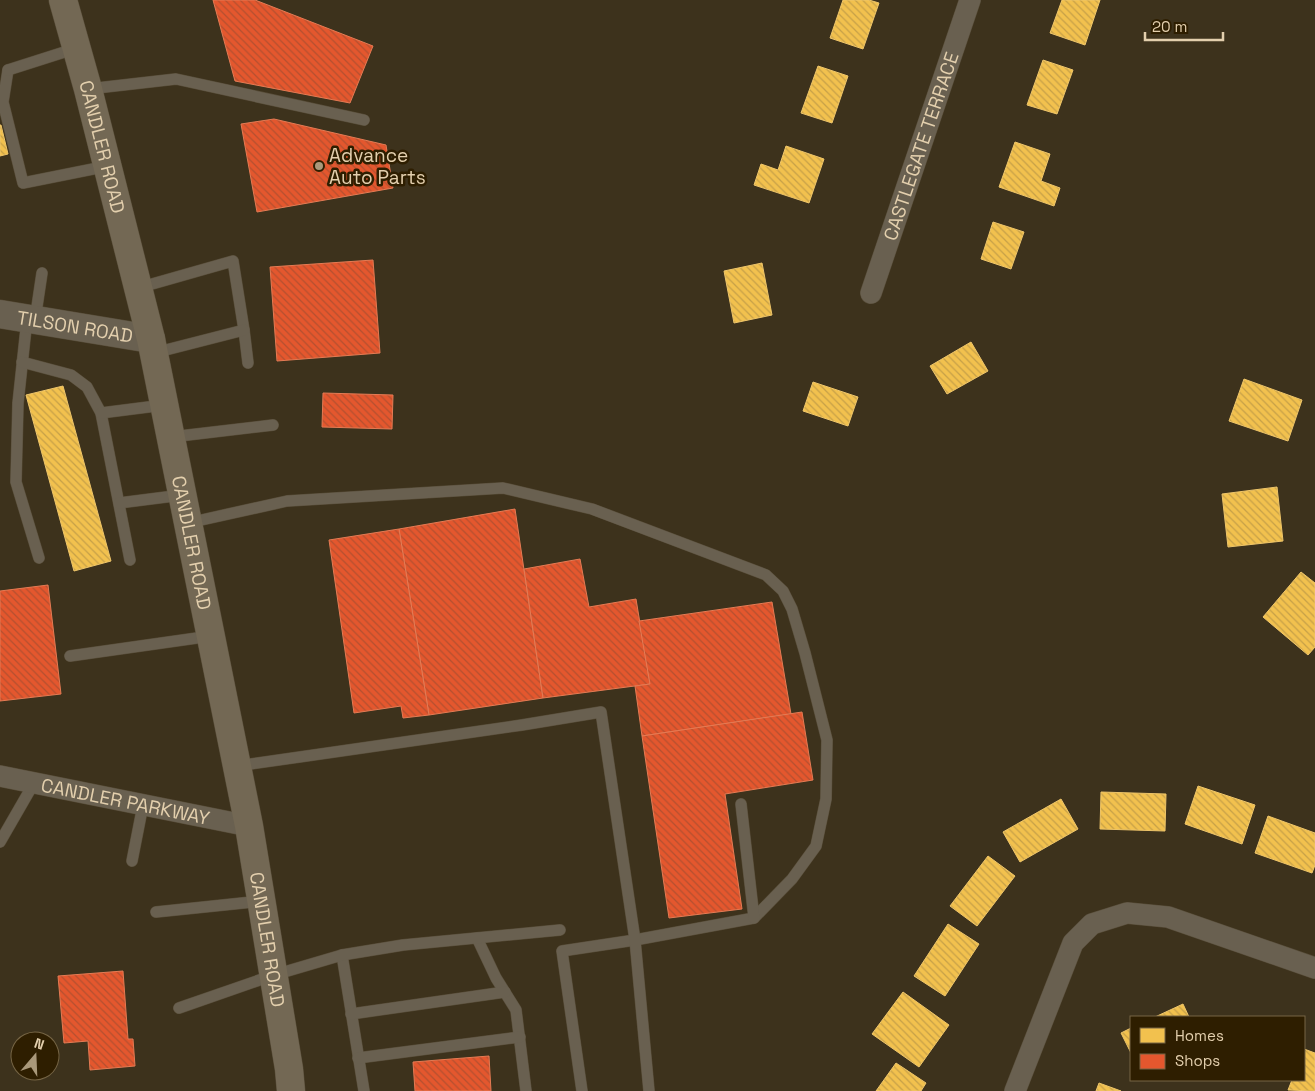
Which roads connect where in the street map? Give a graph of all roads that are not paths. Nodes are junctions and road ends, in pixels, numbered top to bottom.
1 (63, 0) edge
2 (970, 0) edge
3 (76, 48) junction
4 (4, 66) edge
5 (88, 89) junction
6 (364, 120) dead end
7 (108, 166) junction
8 (42, 273) dead end
9 (138, 288) junction
10 (871, 293) dead end
11 (0, 314) edge
12 (31, 319) junction
13 (244, 330) junction
14 (152, 346) junction
15 (22, 362) junction
16 (248, 363) dead end
17 (164, 405) junction
18 (102, 413) junction
19 (273, 425) dead end
20 (171, 437) junction
21 (182, 495) junction
22 (119, 503) junction
23 (188, 523) junction
24 (40, 558) dead end
25 (130, 560) dead end
26 (211, 636) junction
27 (70, 656) dead end
28 (237, 766) junction
29 (0, 776) edge
30 (34, 783) junction
31 (741, 804) dead end
32 (143, 805) junction
33 (250, 826) junction
34 (0, 842) edge
35 (132, 861) dead end
36 (262, 901) junction
37 (156, 912) dead end
38 (754, 918) junction
39 (560, 930) dead end
40 (477, 938) junction
41 (635, 940) junction
42 (342, 955) junction
43 (1315, 968) edge
44 (274, 975) junction
45 (505, 992) junction
46 (179, 1008) dead end
47 (351, 1014) junction
48 (520, 1037) junction
49 (358, 1058) junction
50 (287, 1084) edge
51 (364, 1091) edge
52 (526, 1091) edge
53 (582, 1091) edge
54 (649, 1091) edge
55 (1015, 1091) edge

1 - 3 main road, CANDLER ROAD
2 - 10 street, CASTLEGATE TERRACE
3 - 4 lane
3 - 5 main road, CANDLER ROAD
4 - 7 lane
5 - 6 lane
5 - 7 main road, CANDLER ROAD
7 - 9 main road, CANDLER ROAD
8 - 12 lane
9 - 13 lane
9 - 14 main road, CANDLER ROAD
11 - 12 street, TILSON ROAD
12 - 14 street, TILSON ROAD
12 - 15 lane
13 - 14 lane
13 - 16 lane
14 - 17 main road, CANDLER ROAD
15 - 18 lane
15 - 24 lane
17 - 18 lane
17 - 20 main road, CANDLER ROAD
18 - 22 lane
19 - 20 lane
20 - 21 main road, CANDLER ROAD
21 - 22 lane
21 - 23 main road, CANDLER ROAD
22 - 25 lane
23 - 26 main road, CANDLER ROAD
23 - 38 lane
26 - 27 lane
26 - 28 main road, CANDLER ROAD
28 - 33 main road, CANDLER ROAD
28 - 41 lane
29 - 30 street, CANDLER PARKWAY
30 - 32 street, CANDLER PARKWAY
30 - 34 lane
31 - 38 lane
32 - 33 street, CANDLER PARKWAY
32 - 35 lane
33 - 36 main road, CANDLER ROAD
36 - 37 lane
36 - 44 main road, CANDLER ROAD
38 - 41 lane
39 - 40 lane
40 - 42 lane
40 - 45 lane
41 - 53 lane
41 - 54 lane
42 - 44 lane
42 - 47 lane
43 - 55 street
44 - 46 lane
44 - 50 main road, CANDLER ROAD
45 - 47 lane
45 - 48 lane
47 - 49 lane
48 - 49 lane
48 - 52 lane
49 - 51 lane

